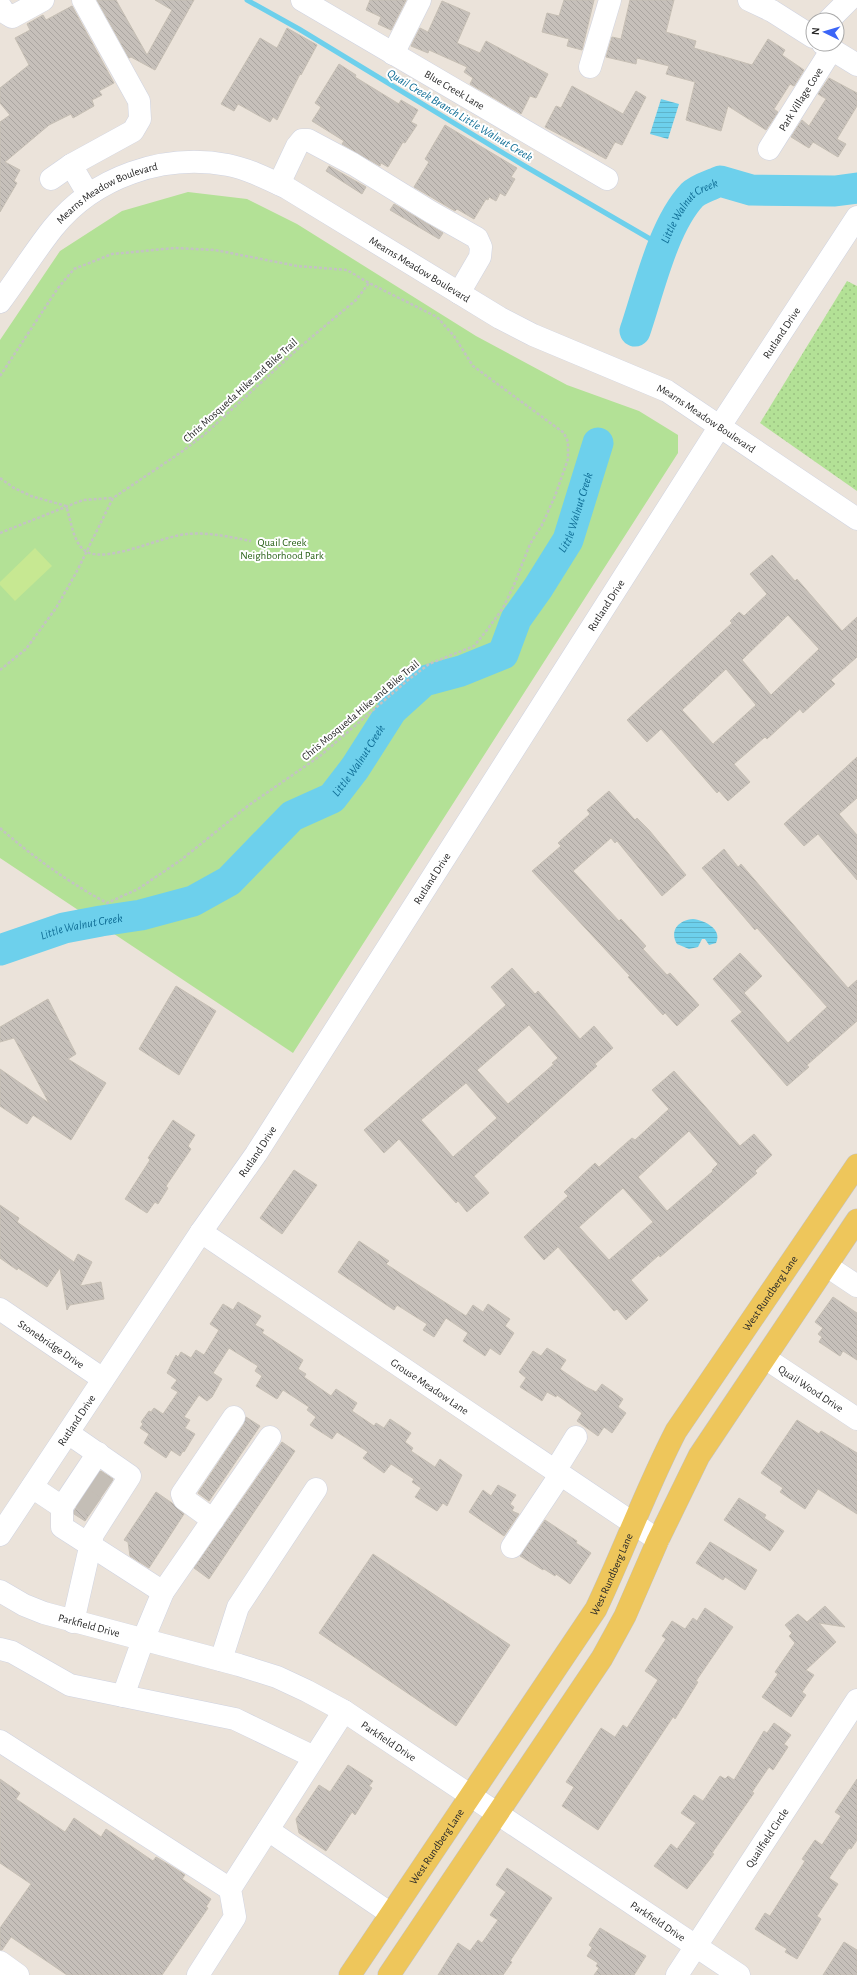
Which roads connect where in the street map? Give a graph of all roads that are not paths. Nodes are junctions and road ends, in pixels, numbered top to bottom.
1 (43, 0) edge
2 (82, 0) edge
3 (302, 0) edge
4 (420, 0) edge
5 (610, 0) edge
6 (749, 0) edge
7 (849, 0) edge
8 (0, 6) edge
9 (837, 12) edge
10 (805, 32) edge
11 (824, 52) edge
12 (835, 52) edge
13 (393, 54) junction
14 (857, 65) edge
15 (590, 67) dead end
16 (769, 149) dead end
17 (71, 165) junction
18 (607, 179) dead end
19 (51, 180) dead end
20 (280, 184) junction
21 (88, 194) junction
22 (853, 223) edge
23 (459, 293) junction
24 (0, 302) edge
25 (720, 426) junction
26 (857, 519) edge
27 (857, 1165) edge
28 (857, 1220) edge
29 (201, 1232) junction
30 (827, 1266) junction
31 (857, 1286) edge
32 (0, 1309) edge
33 (765, 1358) junction
34 (103, 1379) junction
35 (234, 1417) dead end
36 (857, 1419) edge
37 (68, 1433) junction
38 (270, 1437) dead end
39 (576, 1437) dead end
40 (98, 1453) junction
41 (558, 1473) junction
42 (100, 1484) junction
43 (32, 1487) junction
44 (316, 1489) dead end
45 (83, 1503) junction
46 (213, 1520) junction
47 (633, 1523) junction
48 (0, 1535) edge
49 (658, 1540) junction
50 (91, 1545) junction
51 (512, 1547) dead end
52 (0, 1591) edge
53 (163, 1592) junction
54 (73, 1622) junction
55 (143, 1640) junction
56 (0, 1650) edge
57 (221, 1660) junction
58 (124, 1696) junction
59 (857, 1700) edge
60 (344, 1711) junction
61 (0, 1741) edge
62 (314, 1757) junction
63 (472, 1795) junction
64 (497, 1812) junction
65 (268, 1830) junction
66 (230, 1889) junction
67 (391, 1914) junction
68 (696, 1947) junction
69 (0, 1962) edge
70 (18, 1975) edge
71 (198, 1975) edge
72 (350, 1975) edge
73 (389, 1975) edge
74 (677, 1975) edge
75 (738, 1975) edge

1 - 8 street
2 - 17 street
3 - 13 street, Blue Creek Lane
4 - 13 street
5 - 15 street
6 - 10 street
7 - 9 street
11 - 16 street, Park Village Cove
12 - 14 street
13 - 18 street, Blue Creek Lane
17 - 19 street
17 - 21 street
20 - 21 street, Mearns Meadow Boulevard
20 - 23 street, Mearns Meadow Boulevard
20 - 23 street
21 - 24 street, Mearns Meadow Boulevard
22 - 25 street, Rutland Drive
23 - 25 street, Mearns Meadow Boulevard
25 - 26 street, Mearns Meadow Boulevard
25 - 29 street, Rutland Drive
27 - 47 main road, West Rundberg Lane
28 - 30 main road
29 - 34 street, Rutland Drive
29 - 41 street, Grouse Meadow Lane
30 - 31 street
30 - 33 main road
32 - 34 street, Stonebridge Drive
33 - 36 street, Quail Wood Drive
33 - 49 main road
34 - 37 street, Rutland Drive
35 - 46 street
37 - 40 street
37 - 43 street, Rutland Drive
38 - 46 street
39 - 41 street
40 - 42 street
40 - 42 street
41 - 47 street, Grouse Meadow Lane
41 - 51 street
42 - 45 street
42 - 45 street
43 - 45 street
43 - 48 street, Rutland Drive
44 - 57 street
45 - 50 street
45 - 50 street
46 - 53 street
47 - 49 street, Grouse Meadow Lane
47 - 63 main road, West Rundberg Lane
49 - 64 main road
50 - 53 street
50 - 54 street
52 - 54 street, Parkfield Drive
53 - 55 street
54 - 55 street, Parkfield Drive
55 - 57 street, Parkfield Drive
55 - 58 street
56 - 58 street
57 - 60 street, Parkfield Drive
58 - 62 street
59 - 68 street, Quailfield Circle
60 - 62 street
60 - 63 street, Parkfield Drive
61 - 66 street
62 - 65 street
63 - 64 street, Parkfield Drive
63 - 67 main road, West Rundberg Lane
64 - 68 street, Parkfield Drive
64 - 73 main road
65 - 66 street
65 - 67 street
66 - 71 street
67 - 72 main road, West Rundberg Lane
68 - 74 street, Quailfield Circle
68 - 75 street, Parkfield Drive
69 - 70 street

